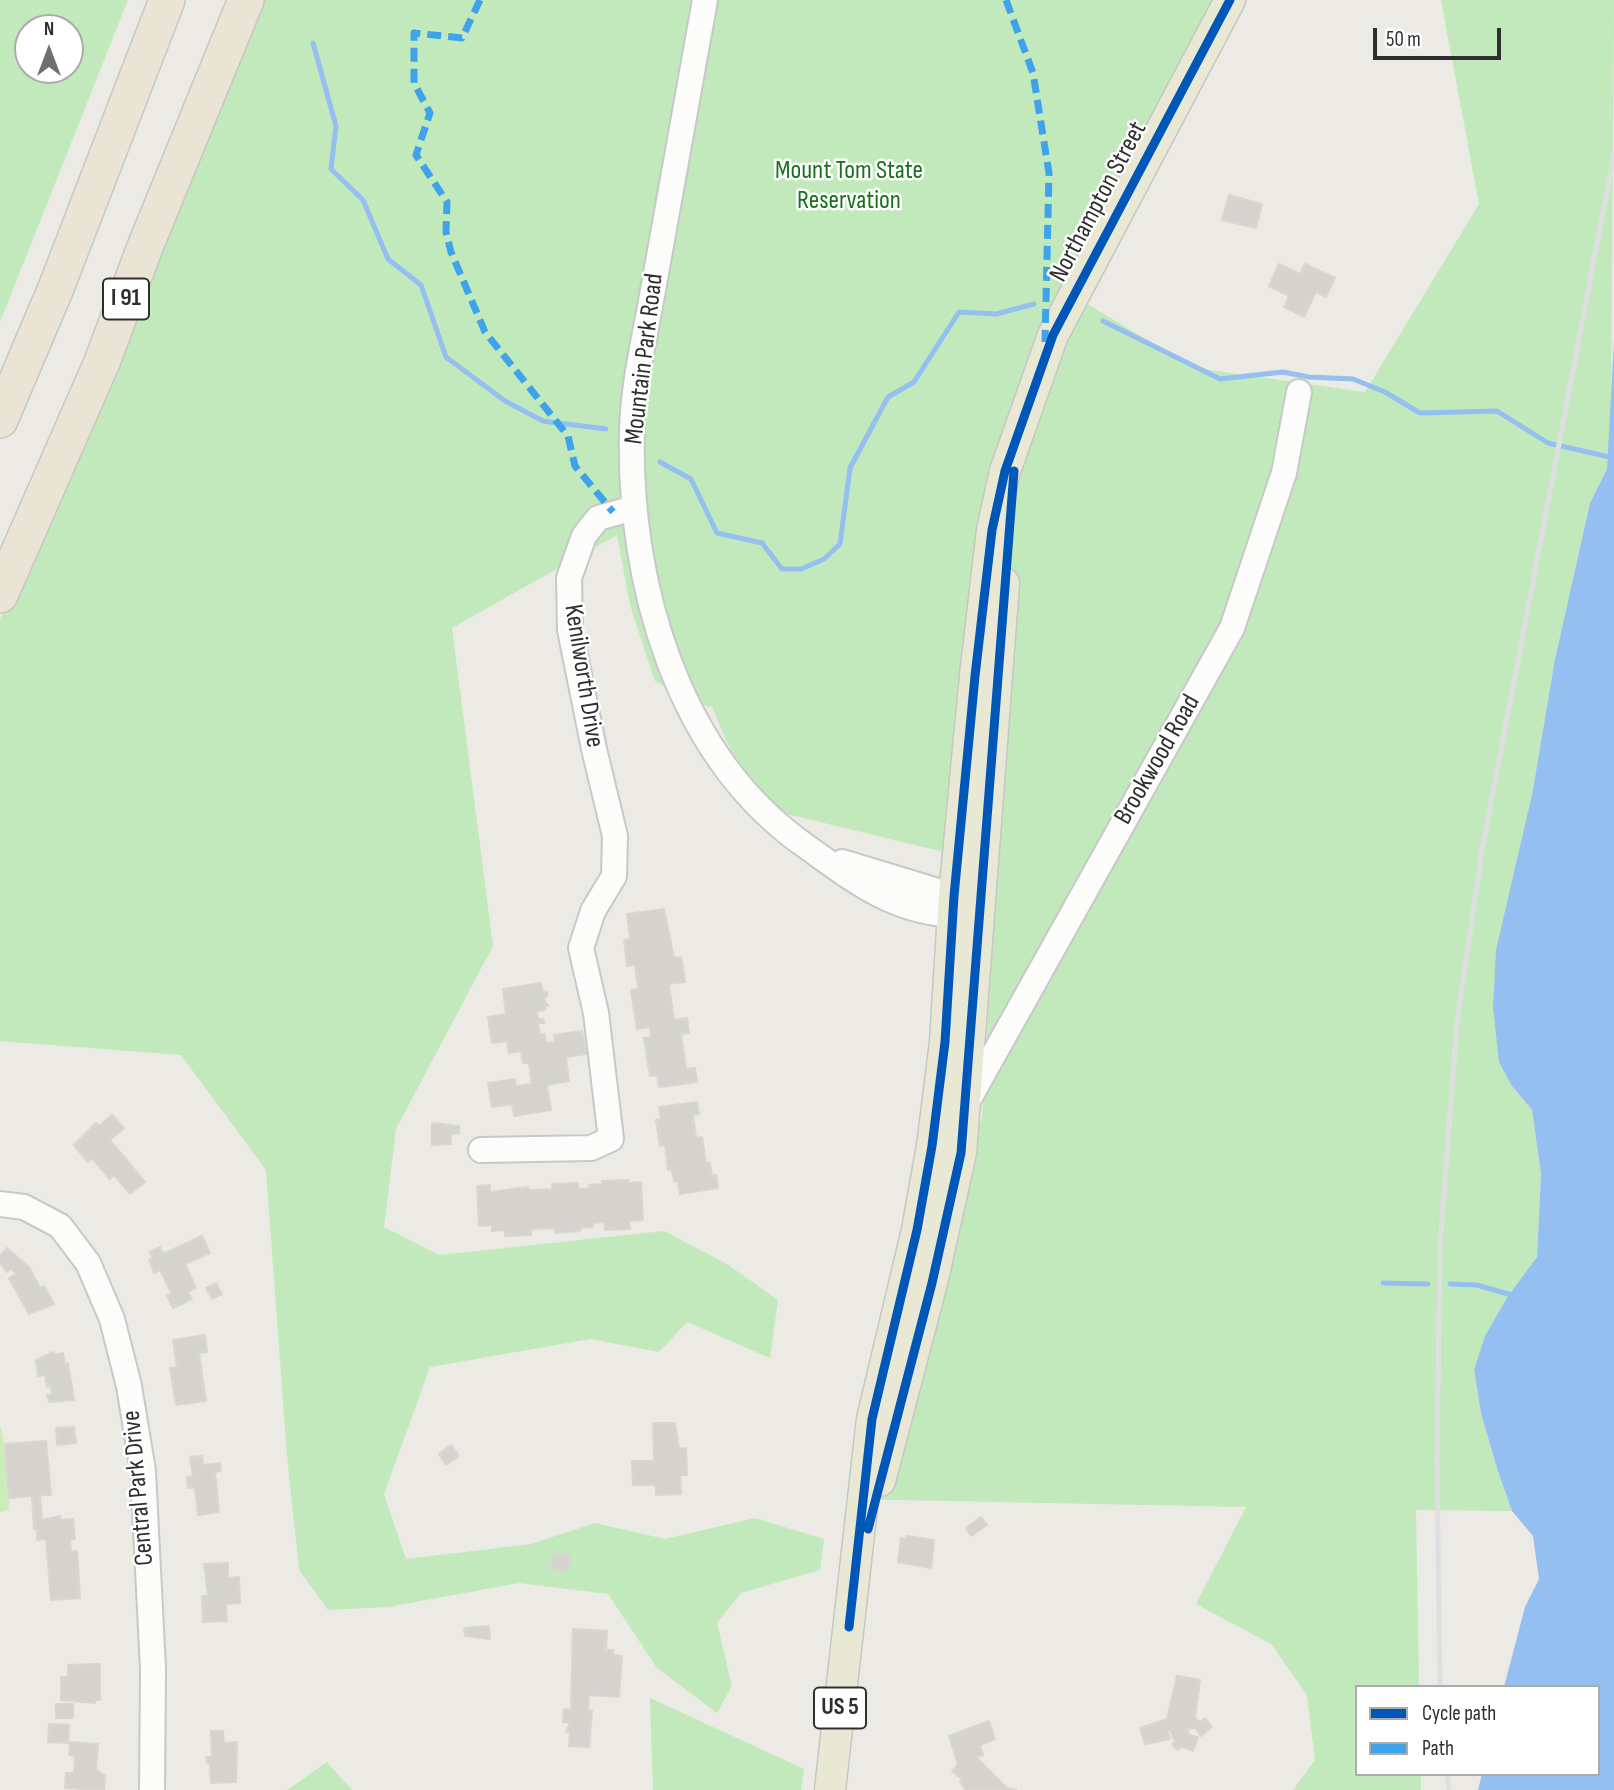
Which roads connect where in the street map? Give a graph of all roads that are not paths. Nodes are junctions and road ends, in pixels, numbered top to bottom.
1 (167, 0) edge
2 (246, 0) edge
3 (705, 0) edge
4 (1230, 0) edge
5 (1299, 392) dead end
6 (0, 420) edge
7 (634, 508) junction
8 (0, 595) edge
9 (963, 909) junction
10 (965, 1106) junction
11 (481, 1150) dead end
12 (0, 1204) edge
13 (856, 1576) junction
14 (152, 1790) edge
15 (830, 1790) edge

1 - 6 highway
2 - 8 highway, I 91
3 - 7 street, Mountain Park Road
4 - 9 main road, Northampton Street / US 5
5 - 10 street, Brookwood Road
7 - 9 street, Mountain Park Road
7 - 11 street, Kenilworth Drive
9 - 10 main road, US 5
9 - 13 main road, US 5
10 - 13 main road, US 5
12 - 14 street, Central Park Drive
13 - 15 main road, US 5

